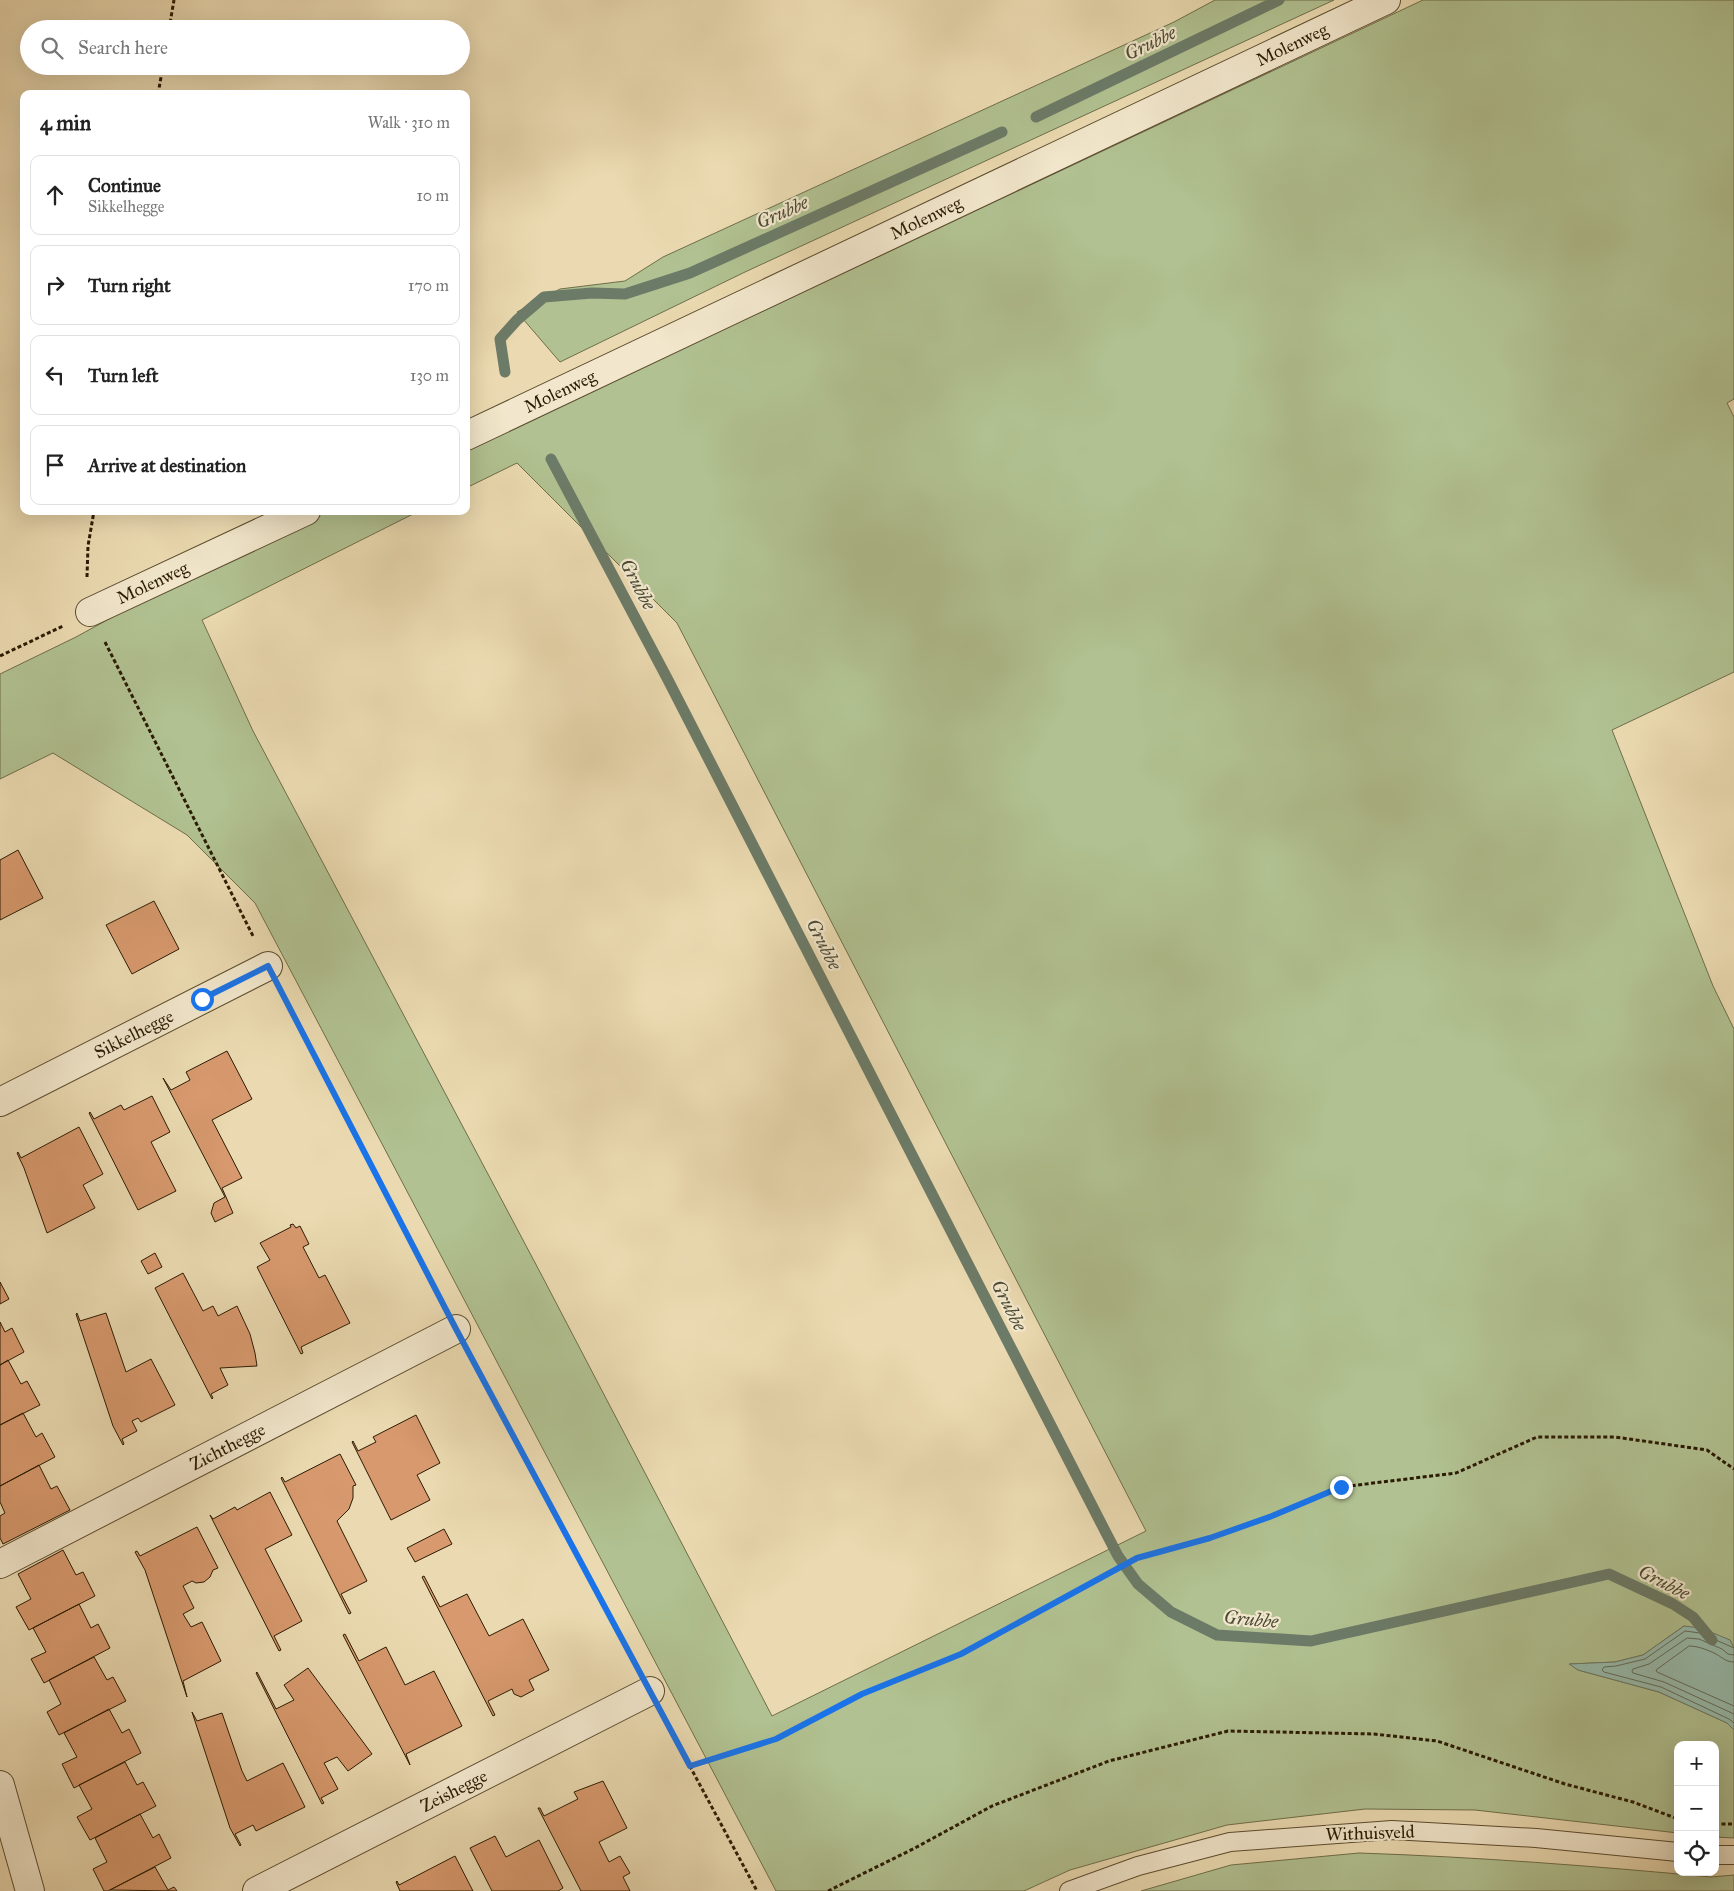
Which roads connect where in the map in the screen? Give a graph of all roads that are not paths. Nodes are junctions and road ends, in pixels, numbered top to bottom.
1 (1386, 0) edge
2 (470, 434) edge
3 (297, 515) edge
4 (90, 612) road end
5 (268, 966) road end
6 (0, 1102) edge
7 (456, 1329) road end
8 (0, 1564) edge
9 (650, 1692) road end
10 (0, 1785) edge
11 (5, 1820) edge
12 (1674, 1852) edge
13 (1734, 1854) edge
14 (1719, 1855) edge
15 (30, 1891) edge
16 (258, 1891) edge
17 (1069, 1891) edge

1 - 2 street, Molenweg
3 - 4 street, Molenweg
5 - 6 street, Sikkelhegge
7 - 8 street, Zichthegge
9 - 16 street, Zeishegge
10 - 11 street
11 - 15 street
12 - 17 lane, Withuisveld
13 - 14 lane

